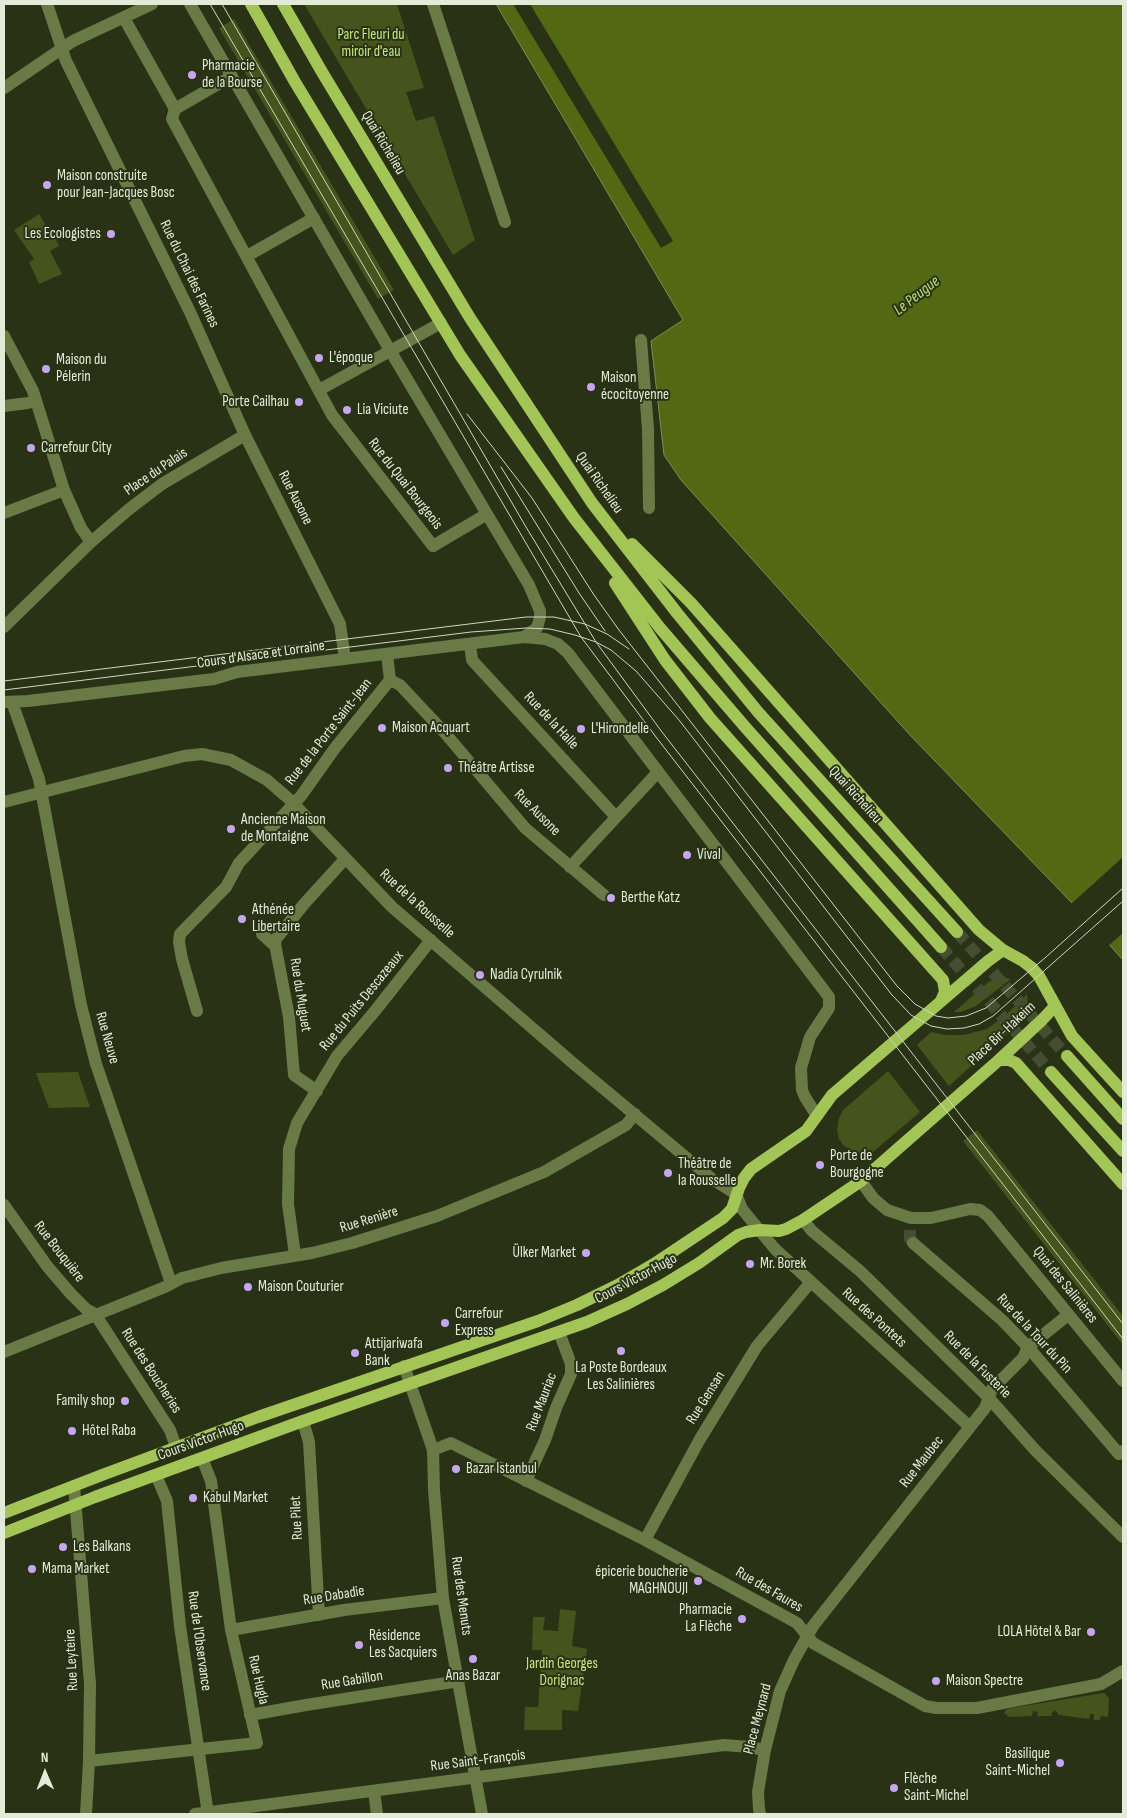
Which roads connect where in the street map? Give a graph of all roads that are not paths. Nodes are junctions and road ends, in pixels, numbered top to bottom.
1 (47, 4) edge
2 (152, 4) edge
3 (190, 4) edge
4 (251, 4) edge
5 (283, 4) edge
6 (433, 4) edge
7 (124, 18) junction
8 (62, 48) junction
9 (232, 76) junction
10 (6, 83) edge
11 (175, 109) junction
12 (314, 218) junction
13 (505, 222) dead end
14 (247, 256) junction
15 (442, 323) junction
16 (4, 336) edge
17 (641, 340) dead end
18 (391, 352) junction
19 (319, 390) junction
20 (36, 400) junction
21 (4, 406) edge
22 (244, 435) junction
23 (64, 490) junction
24 (592, 503) junction
25 (649, 508) dead end
26 (4, 513) edge
27 (487, 514) junction
28 (574, 518) junction
29 (91, 542) junction
30 (4, 627) edge
31 (524, 637) junction
32 (470, 644) junction
33 (387, 654) junction
34 (345, 659) junction
35 (390, 680) junction
36 (8, 702) edge
37 (658, 772) junction
38 (41, 793) junction
39 (4, 802) edge
40 (294, 804) junction
41 (616, 817) junction
42 (345, 859) junction
43 (570, 867) junction
44 (604, 895) dead end
45 (957, 932) tunnel mouth
46 (262, 934) dead end
47 (431, 940) junction
48 (275, 944) junction
49 (941, 947) tunnel mouth
50 (1003, 950) junction
51 (942, 1001) junction
52 (1055, 1006) junction
53 (197, 1011) dead end
54 (1067, 1056) tunnel mouth
55 (999, 1060) junction
56 (1051, 1072) tunnel mouth
57 (317, 1091) junction
58 (1123, 1092) edge
59 (635, 1114) junction
60 (817, 1116) junction
61 (1123, 1119) edge
62 (1123, 1151) edge
63 (861, 1181) junction
64 (1123, 1184) edge
65 (736, 1194) junction
66 (4, 1205) edge
67 (803, 1220) junction
68 (760, 1230) junction
69 (913, 1243) tunnel mouth
70 (295, 1255) junction
71 (171, 1283) junction
72 (810, 1283) junction
73 (95, 1314) junction
74 (1068, 1315) junction
75 (559, 1332) junction
76 (1028, 1347) junction
77 (4, 1352) edge
78 (404, 1366) junction
79 (1123, 1381) edge
80 (411, 1384) junction
81 (988, 1398) junction
82 (303, 1421) junction
83 (970, 1427) junction
84 (176, 1447) junction
85 (433, 1450) junction
86 (1123, 1451) edge
87 (202, 1458) junction
88 (156, 1475) junction
89 (526, 1482) junction
90 (74, 1486) junction
91 (76, 1504) junction
92 (4, 1513) edge
93 (4, 1533) edge
94 (1123, 1537) edge
95 (646, 1540) junction
96 (443, 1598) junction
97 (319, 1615) junction
98 (231, 1630) junction
99 (807, 1637) junction
100 (1123, 1671) edge
101 (459, 1681) junction
102 (250, 1715) junction
103 (198, 1750) junction
104 (764, 1750) junction
105 (89, 1761) junction
106 (476, 1778) junction
107 (374, 1791) junction
108 (208, 1813) edge
109 (86, 1814) edge
110 (195, 1814) edge
111 (377, 1814) edge
112 (482, 1814) edge
113 (760, 1814) edge

1 - 8 street, Rue du Chai des Farines
2 - 7 street
3 - 9 street
4 - 15 main road
5 - 24 main road, Quai Richelieu
6 - 13 street
7 - 8 street
7 - 11 street, Rue du Quai Bourgeois
8 - 10 street
8 - 22 street, Rue du Chai des Farines
9 - 11 street
9 - 12 street
11 - 14 street, Rue du Quai Bourgeois
12 - 14 street
12 - 18 street
14 - 19 street, Rue du Quai Bourgeois
15 - 18 street
15 - 28 main road
16 - 20 street
17 - 25 street
18 - 19 street
18 - 27 street
19 - 27 street, Rue du Quai Bourgeois
20 - 21 street
20 - 23 street
22 - 29 street, Place du Palais
22 - 34 street, Rue Ausone
23 - 26 street
23 - 29 street
24 - 45 main road, Quai Richelieu
24 - 50 main road, Place Bir-Hakeim
27 - 31 street
28 - 49 main road
28 - 51 main road
29 - 30 street, Place du Palais
31 - 32 street, Cours d'Alsace et Lorraine
31 - 37 street
32 - 33 street, Cours d'Alsace et Lorraine
32 - 41 street, Rue de la Halle
33 - 34 street, Cours d'Alsace et Lorraine
33 - 35 street
34 - 36 street, Cours d'Alsace et Lorraine
35 - 40 street, Rue de la Porte Saint-Jean
35 - 43 street, Rue Ausone
36 - 38 street, Rue Neuve
37 - 41 street
37 - 60 street
38 - 39 street, Rue de la Rousselle
38 - 40 street, Rue de la Rousselle
38 - 71 street, Rue Neuve
40 - 42 street, Rue de la Rousselle
40 - 53 street, Rue de la Porte Saint-Jean
41 - 43 street
42 - 47 street, Rue de la Rousselle
42 - 48 street, Rue du Muguet
43 - 44 street, Rue Ausone
46 - 48 street, Rue du Muguet
47 - 57 street, Rue du Puits Descazeaux
47 - 59 street, Rue de la Rousselle
48 - 57 street, Rue du Muguet
50 - 51 main road
50 - 52 main road, Place Bir-Hakeim
51 - 60 main road
52 - 55 main road, Place Bir-Hakeim
52 - 58 main road
54 - 61 main road
55 - 63 main road, Place Bir-Hakeim
55 - 64 main road
56 - 62 main road
57 - 70 street, Rue du Puits Descazeaux
59 - 65 street, Rue de la Rousselle
59 - 70 street, Rue Renière
60 - 65 main road, Cours Victor Hugo
63 - 67 main road, Cours Victor Hugo
63 - 74 street, Quai des Salinières
65 - 68 street, Rue des Pontets
65 - 78 main road, Cours Victor Hugo
66 - 73 street, Rue Bouquière
67 - 68 main road, Cours Victor Hugo
67 - 81 street, Rue de la Fusterie
68 - 72 street, Rue des Pontets
68 - 75 main road, Cours Victor Hugo
69 - 76 street, Rue de la Tour du Pin
70 - 71 street, Rue Renière
71 - 73 street, Rue Renière
72 - 83 street, Rue des Pontets
72 - 95 street, Rue Gensan
73 - 77 street, Rue Renière
73 - 84 street, Rue des Boucheries
74 - 76 street, Rue Maubec
74 - 79 street, Quai des Salinières
75 - 80 main road, Cours Victor Hugo
75 - 89 street, Rue Mauriac
76 - 81 street, Rue Maubec
76 - 86 street, Rue de la Tour du Pin
78 - 80 street
78 - 84 main road, Cours Victor Hugo
80 - 82 main road, Cours Victor Hugo
80 - 85 street, Rue des Menuts
81 - 83 street, Rue Maubec
81 - 94 street, Rue de la Fusterie
82 - 87 main road, Cours Victor Hugo
82 - 97 street, Rue Pilet
83 - 99 street, Rue Maubec
84 - 90 main road, Cours Victor Hugo
85 - 89 street, Rue des Faures
85 - 96 street, Rue des Menuts
87 - 88 main road, Cours Victor Hugo
87 - 98 street, Rue Hugla
88 - 91 main road, Cours Victor Hugo
88 - 103 street, Rue de l'Observance
89 - 95 street, Rue des Faures
90 - 91 street, Rue Leyteire
90 - 92 main road, Cours Victor Hugo
91 - 93 main road, Cours Victor Hugo
91 - 105 street, Rue Leyteire
95 - 99 street, Rue des Faures
96 - 97 street, Rue Dabadie
96 - 101 street, Rue des Menuts
97 - 98 street, Rue Dabadie
98 - 102 street, Rue Hugla
99 - 100 street, Rue des Faures
99 - 104 street, Place Meynard
101 - 102 street, Rue Gabillon
101 - 106 street, Rue des Menuts
102 - 103 street, Rue Hugla
103 - 105 street, Rue Hugla
103 - 108 street, Rue de l'Observance
104 - 106 street, Rue Saint-François
104 - 113 street, Place Meynard
105 - 109 street, Rue Leyteire
106 - 107 street, Rue Saint-François
106 - 112 street, Rue des Menuts
107 - 108 street, Rue Saint-François
107 - 111 street
108 - 110 street, Rue Saint-François

